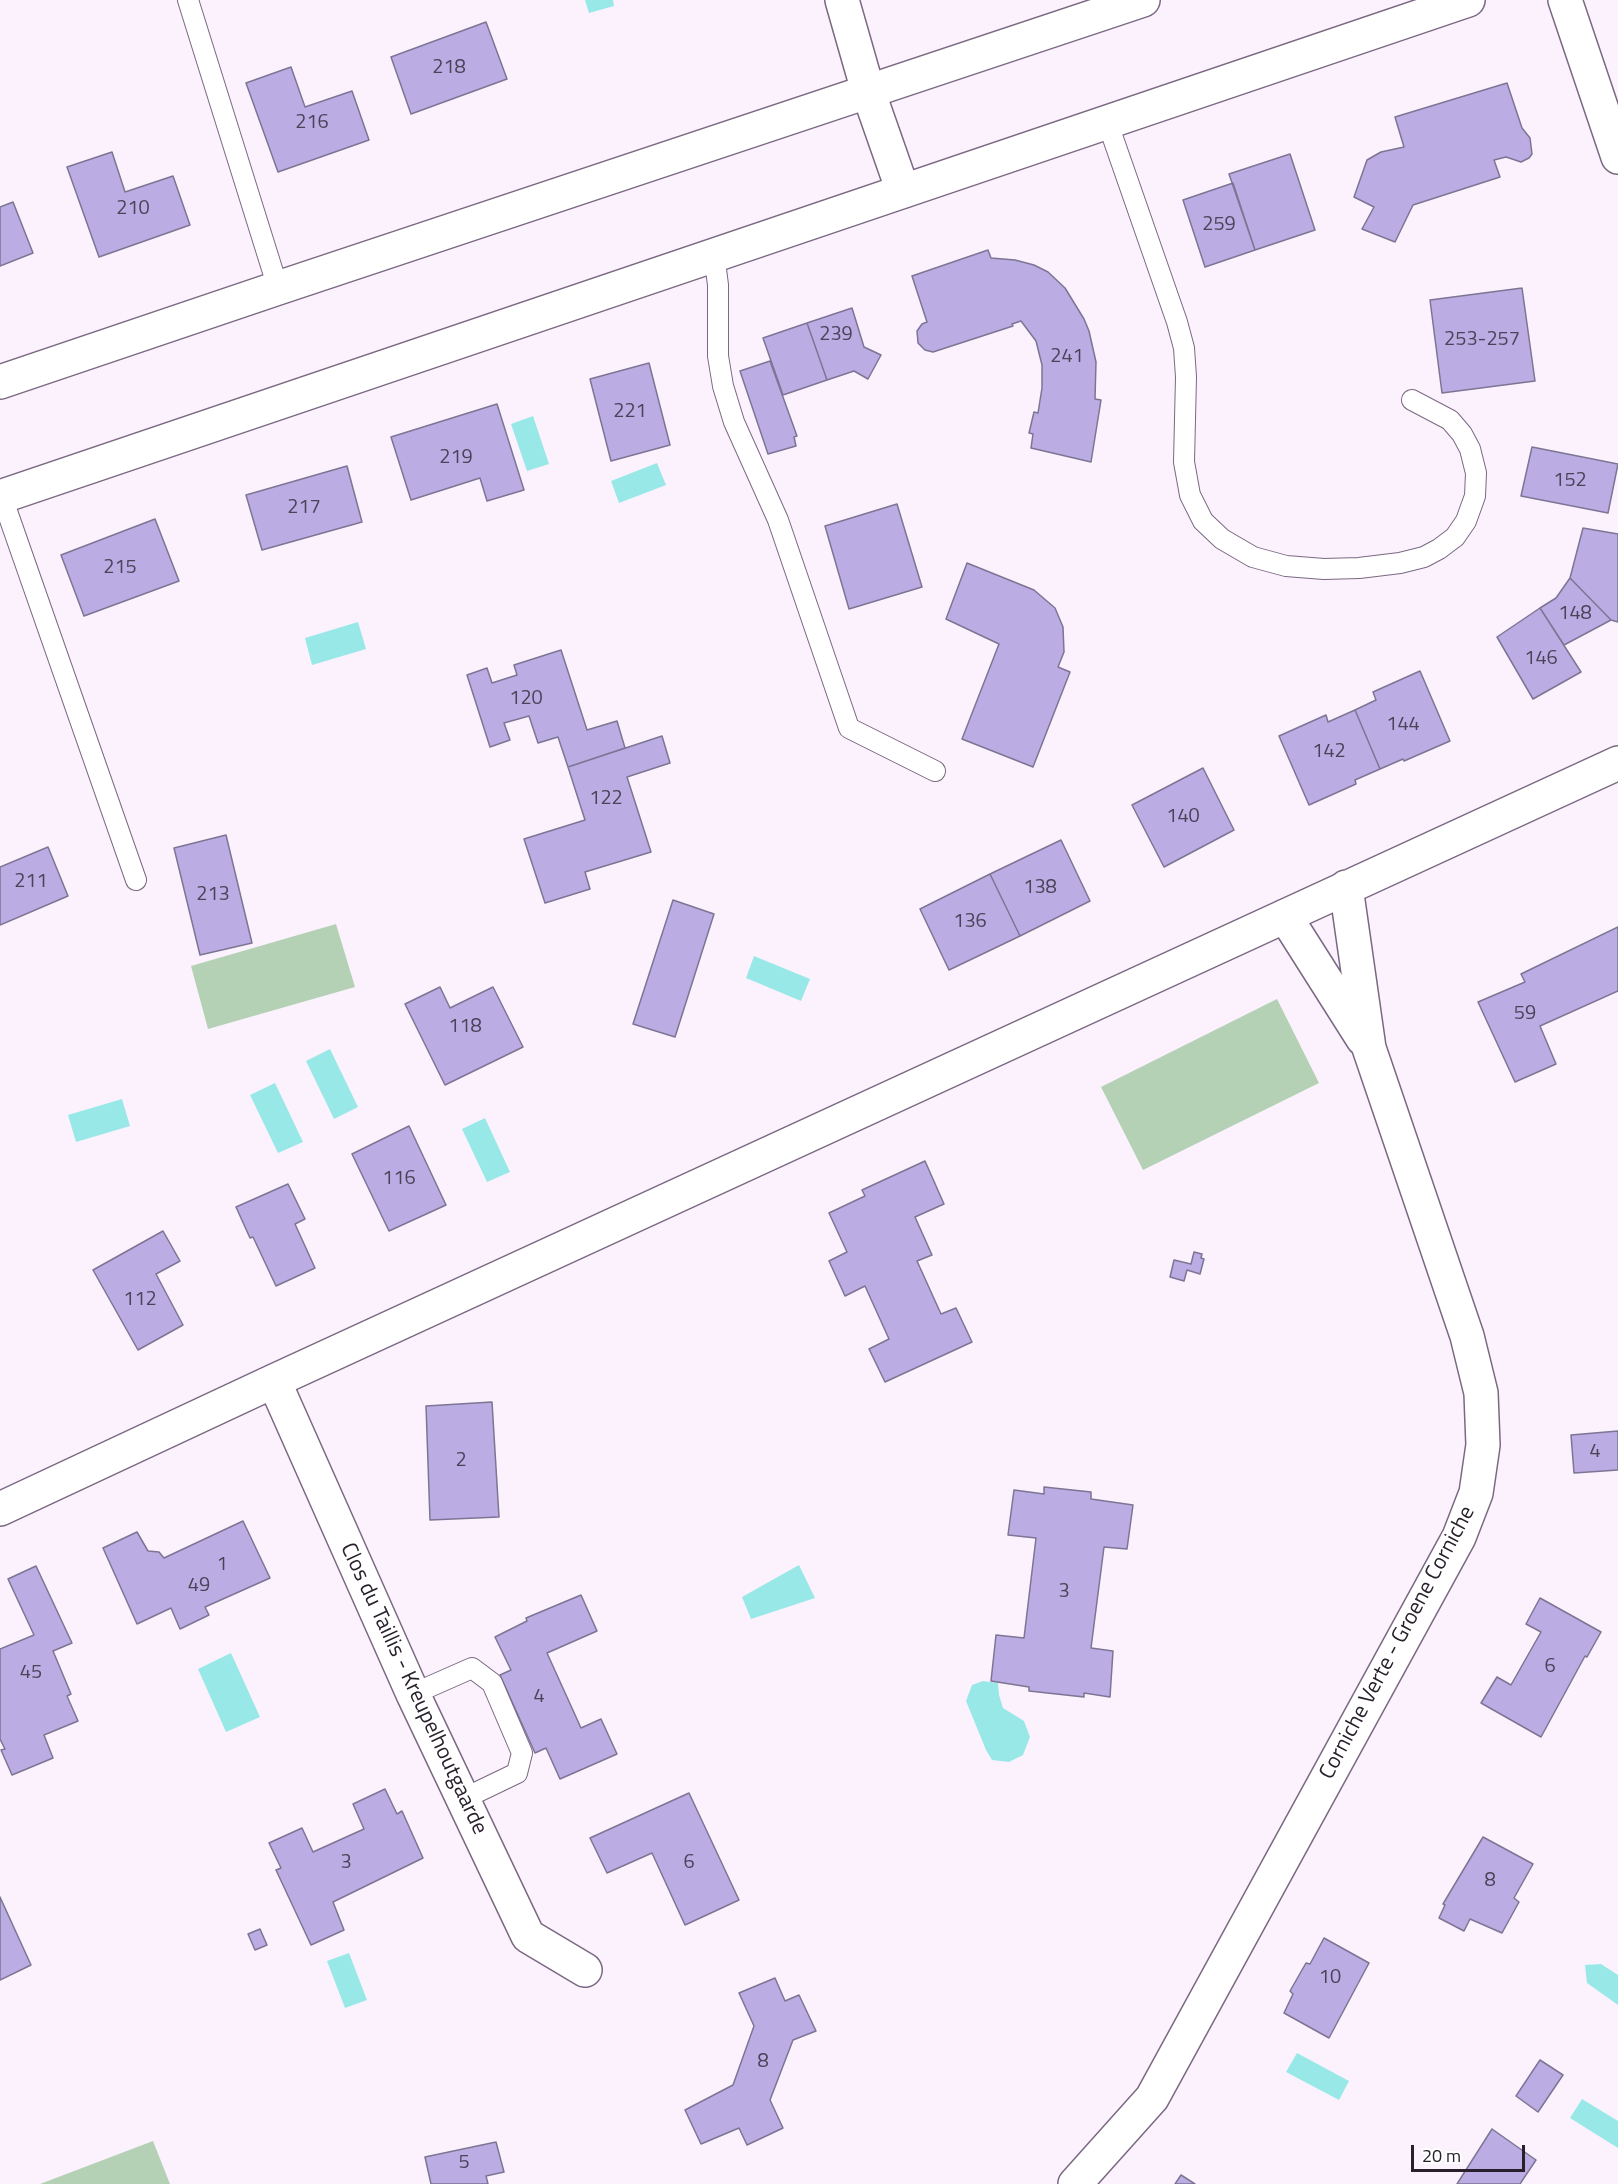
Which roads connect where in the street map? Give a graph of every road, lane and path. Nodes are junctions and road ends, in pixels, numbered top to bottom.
1 (188, 0) edge
2 (842, 0) edge
3 (1143, 0) edge
4 (1468, 0) edge
5 (1565, 0) edge
6 (868, 91) junction
7 (1107, 122) junction
8 (1618, 157) edge
9 (903, 191) junction
10 (714, 254) junction
11 (278, 288) junction
12 (0, 382) edge
13 (1412, 400) dead end
14 (1, 497) edge
15 (1618, 763) edge
16 (935, 771) dead end
17 (136, 880) dead end
18 (1346, 887) junction
19 (1285, 916) junction
20 (1369, 1048) junction
21 (274, 1381) junction
22 (0, 1509) edge
23 (413, 1694) junction
24 (463, 1799) junction
25 (585, 1970) dead end
26 (1075, 2184) edge

1 - 11 lane
2 - 6 street
3 - 6 street
4 - 7 street
5 - 8 street
6 - 9 street
6 - 11 street
7 - 9 street
7 - 13 lane
9 - 10 street
10 - 14 street
10 - 16 lane
11 - 12 street
14 - 17 lane
15 - 18 street
18 - 19 street
18 - 20 street, Corniche Verte - Groene Corniche
19 - 20 street, Corniche Verte - Groene Corniche
19 - 21 street
20 - 26 street, Corniche Verte - Groene Corniche
21 - 22 street
21 - 23 street, Clos du Taillis - Kreupelhoutgaarde
23 - 24 street, Clos du Taillis - Kreupelhoutgaarde
23 - 24 lane
24 - 25 street, Clos du Taillis - Kreupelhoutgaarde

